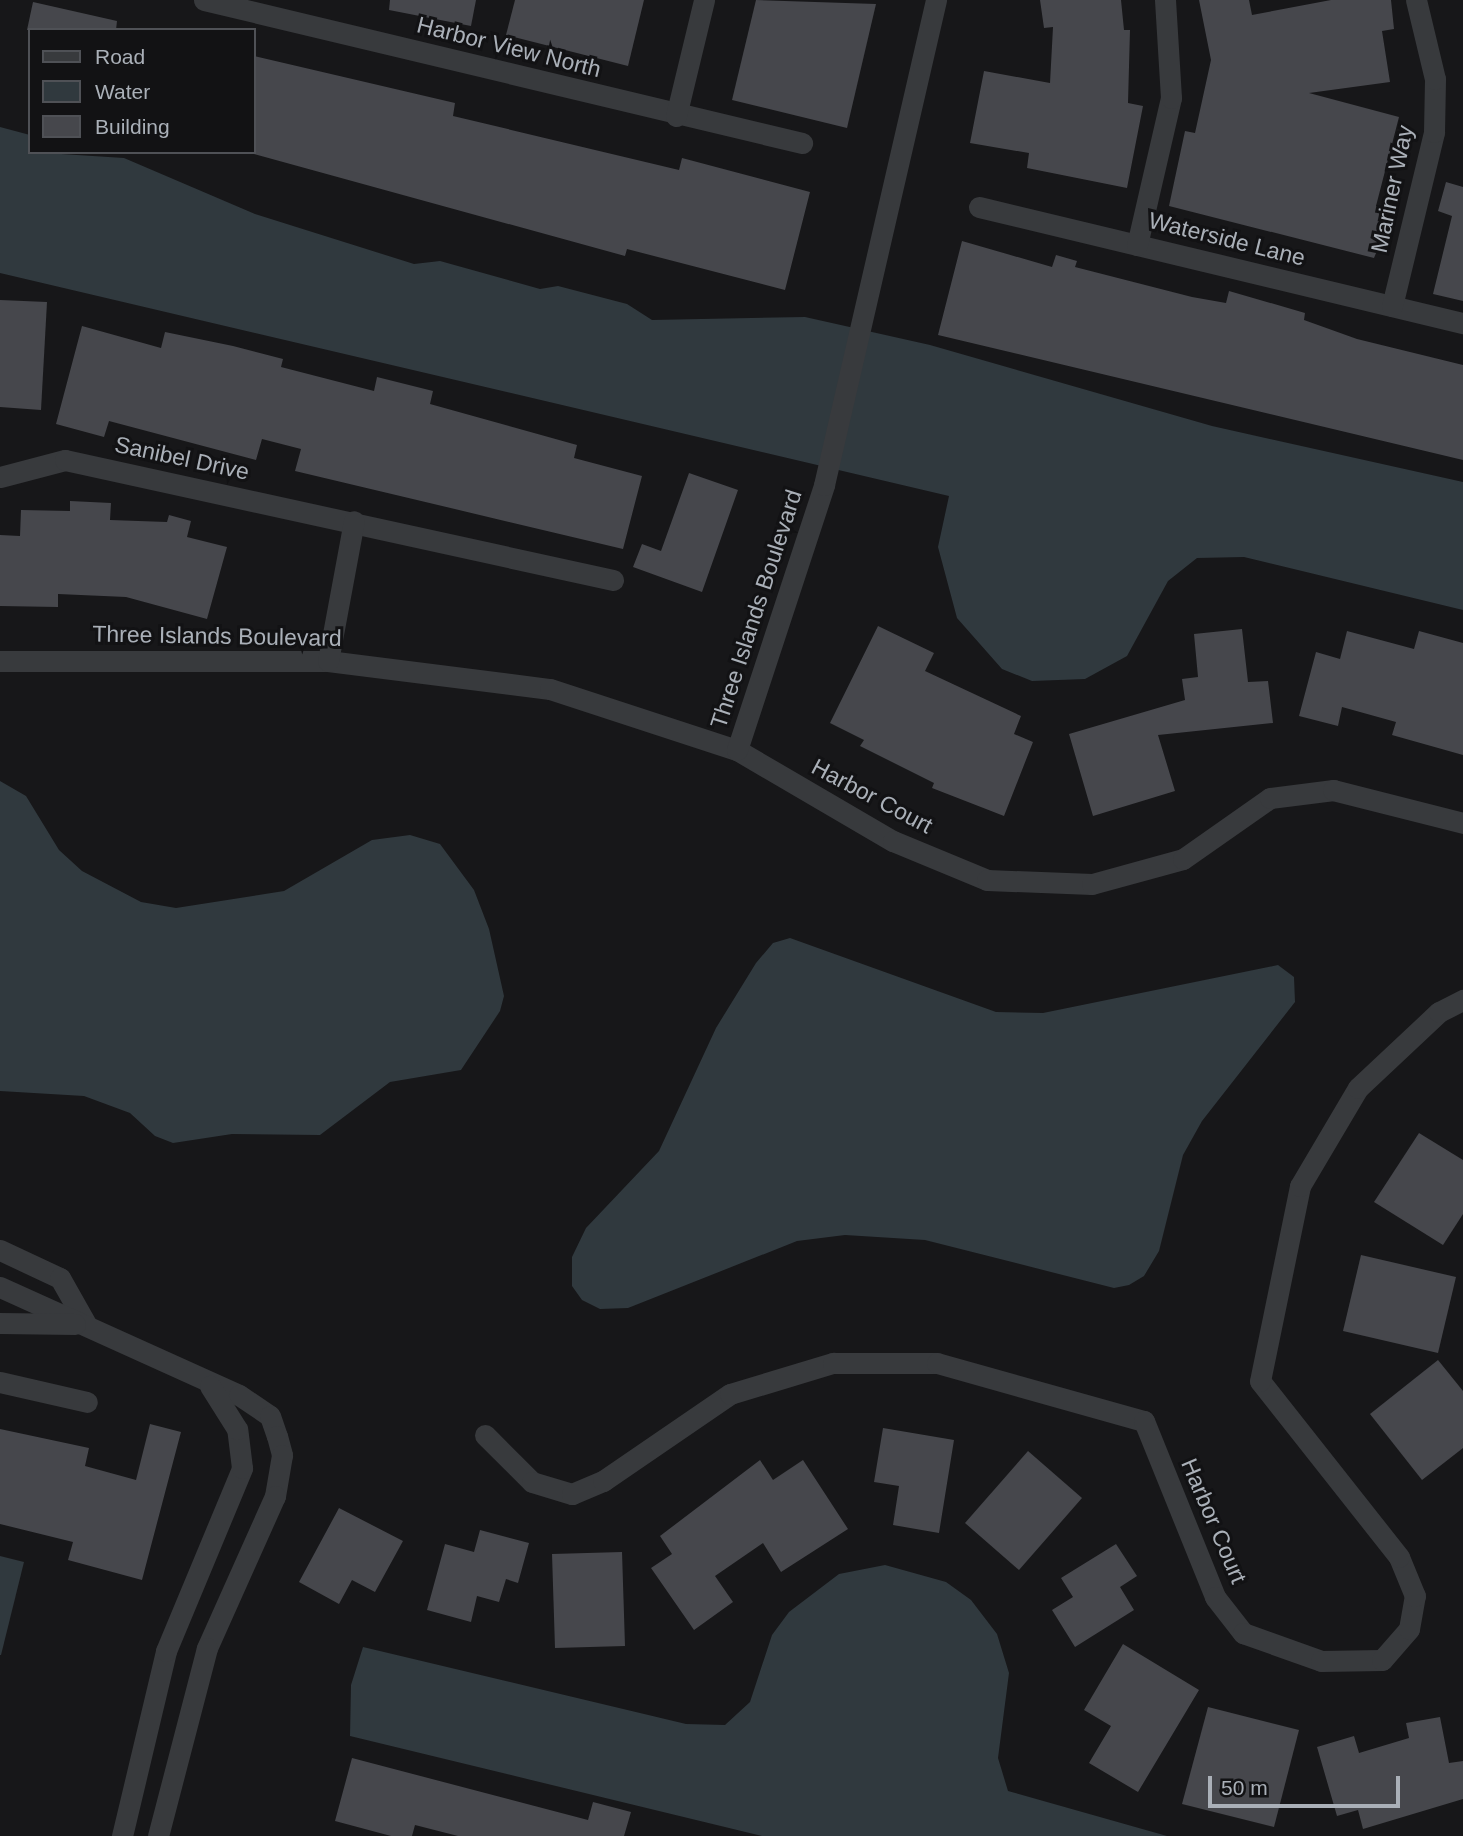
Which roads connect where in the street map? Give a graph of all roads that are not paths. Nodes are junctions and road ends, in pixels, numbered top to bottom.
1 (204, 0) edge
2 (704, 0) edge
3 (936, 0) edge
4 (1165, 0) edge
5 (1416, 0) edge
6 (676, 116) junction
7 (802, 143) dead end
8 (979, 207) dead end
9 (1136, 245) junction
10 (1392, 306) junction
11 (1463, 323) edge
12 (0, 477) edge
13 (354, 521) junction
14 (613, 580) dead end
15 (0, 661) edge
16 (328, 661) junction
17 (737, 750) junction
18 (1463, 823) edge
19 (1463, 1000) edge
20 (0, 1250) edge
21 (0, 1287) edge
22 (0, 1323) edge
23 (86, 1324) junction
24 (0, 1382) edge
25 (210, 1386) junction
26 (87, 1402) dead end
27 (485, 1435) dead end
28 (122, 1836) edge
29 (158, 1836) edge

1 - 6 street, Harbor View North
2 - 6 street
3 - 17 street, Three Islands Boulevard
4 - 9 street
5 - 10 street, Mariner Way
6 - 7 street, Harbor View North
8 - 9 street, Waterside Lane
9 - 10 street, Waterside Lane
10 - 11 street, Waterside Lane
12 - 13 street, Sanibel Drive
13 - 14 street, Sanibel Drive
13 - 16 street
15 - 16 street, Three Islands Boulevard
16 - 17 street, Three Islands Boulevard
17 - 18 street, Harbor Court
19 - 27 street, Harbor Court
20 - 23 street
21 - 23 street
22 - 23 street
23 - 25 street
24 - 26 street
25 - 28 street
25 - 29 street

